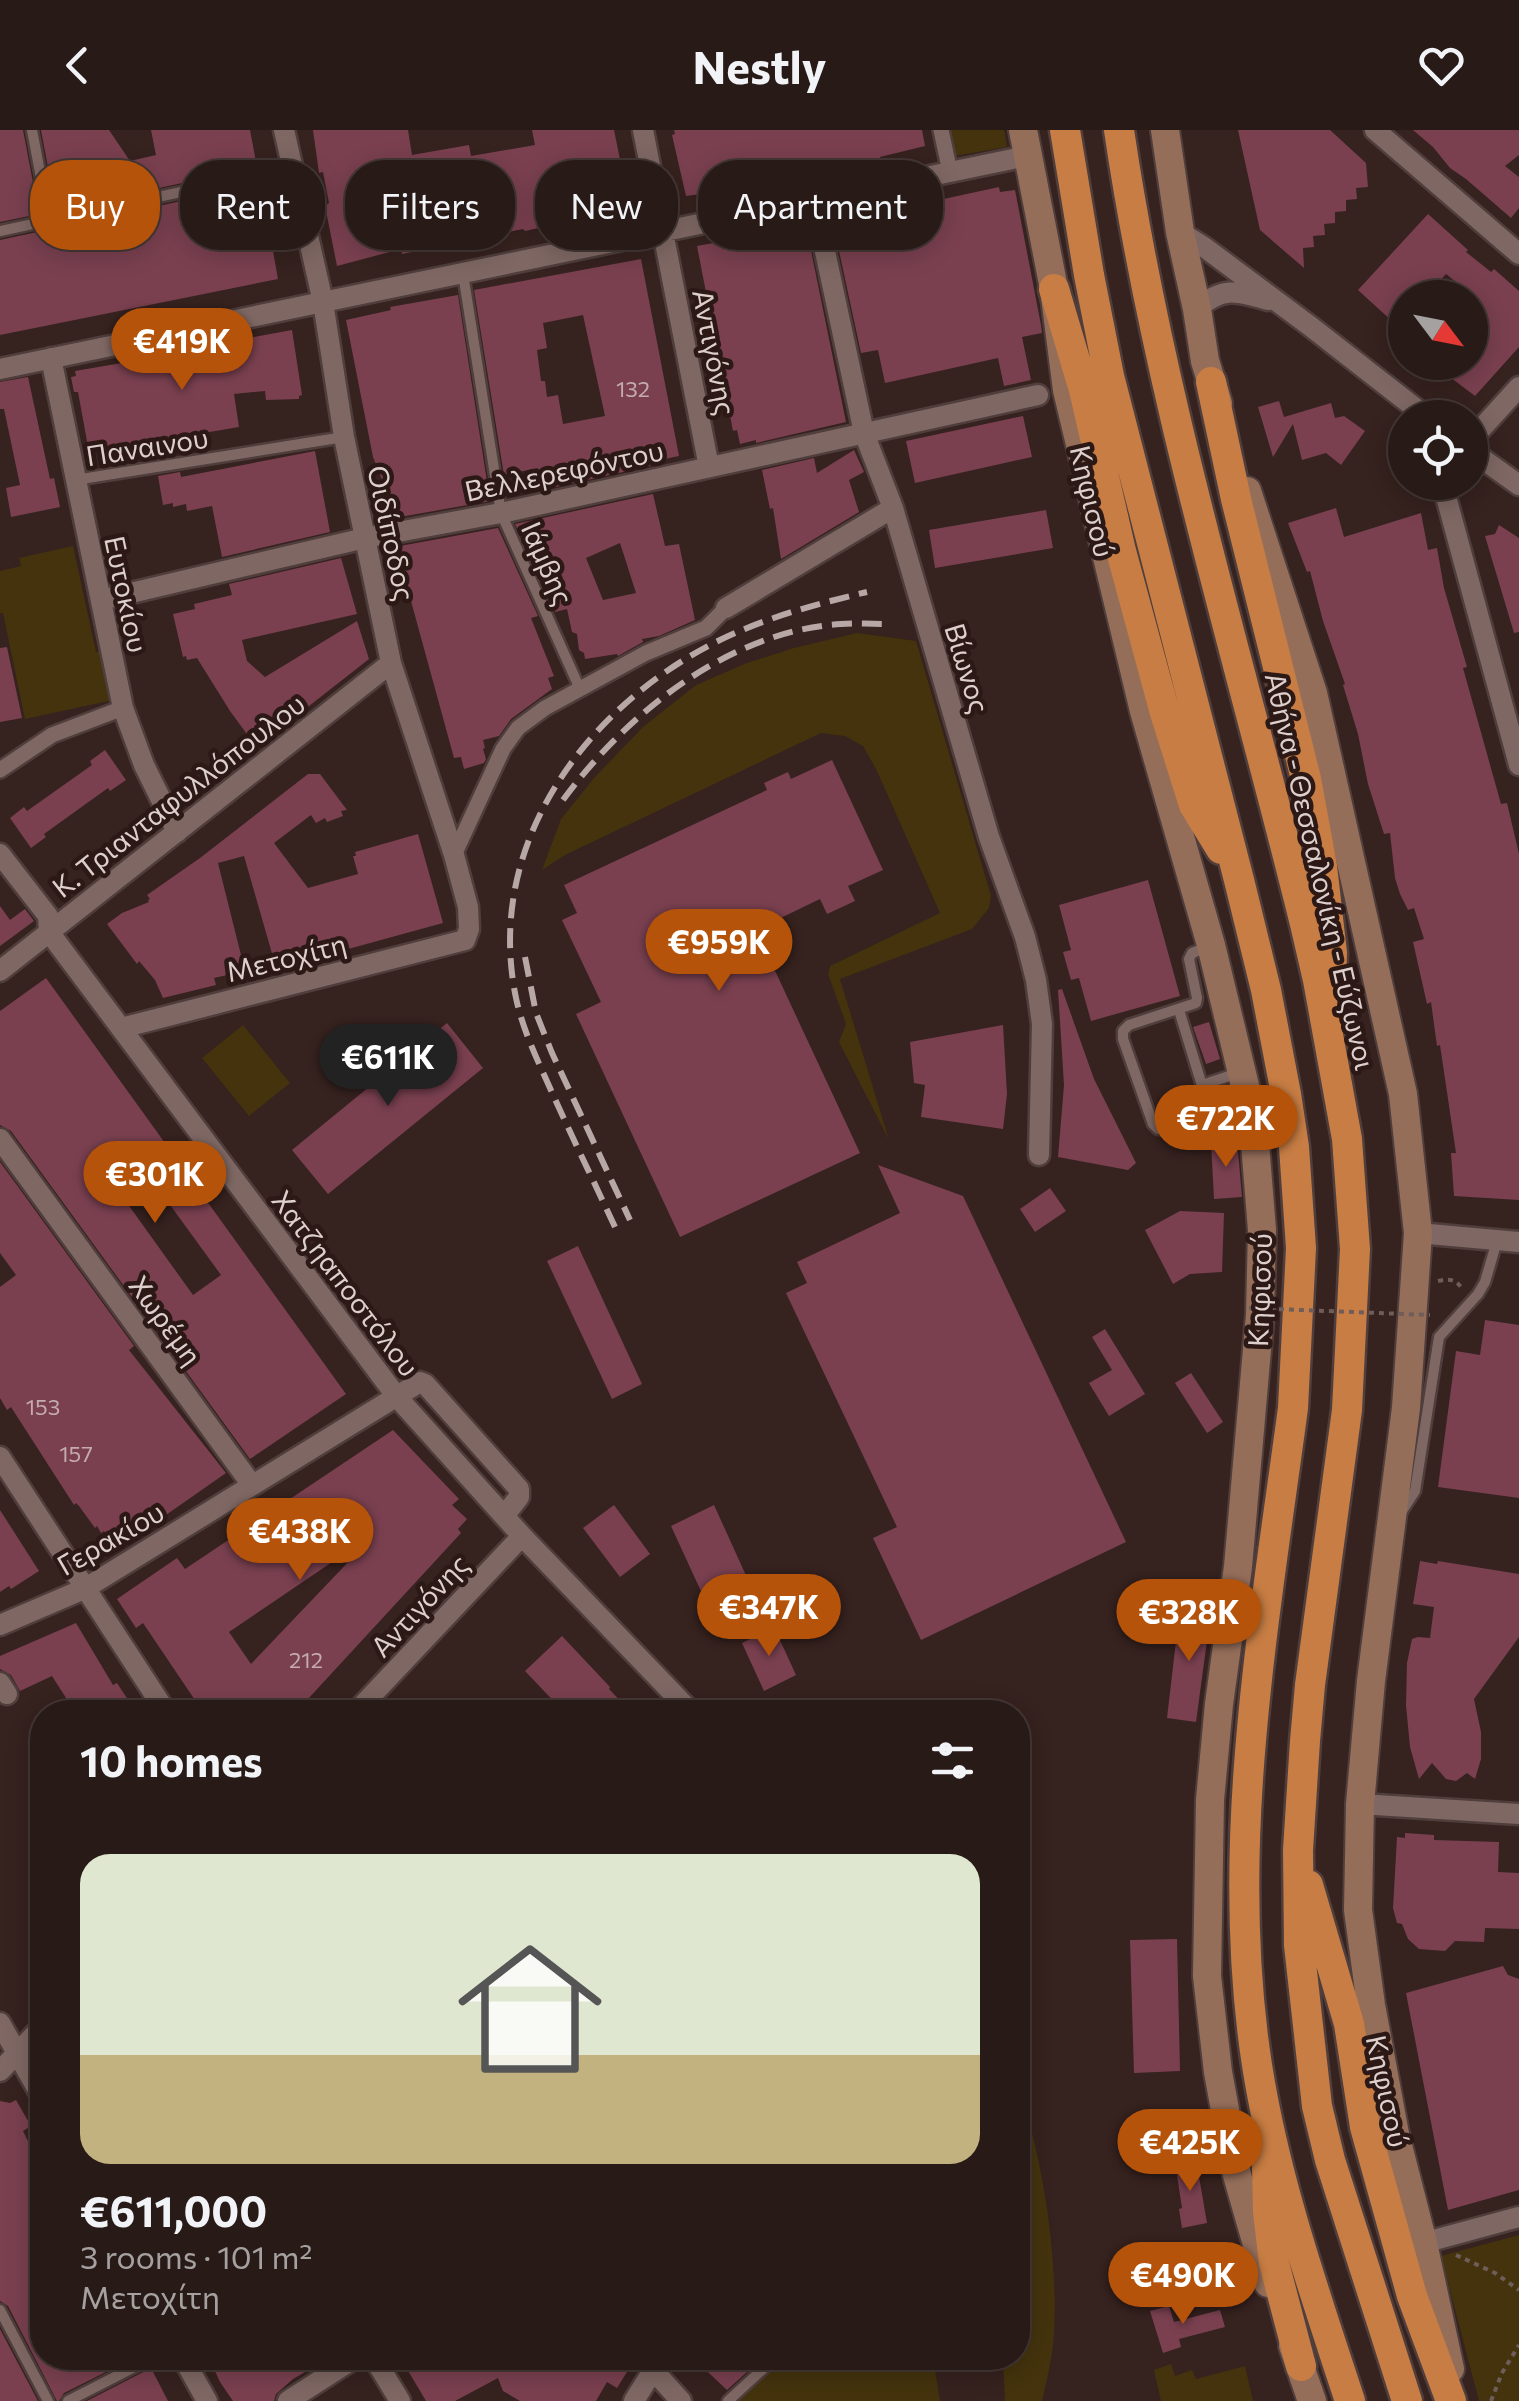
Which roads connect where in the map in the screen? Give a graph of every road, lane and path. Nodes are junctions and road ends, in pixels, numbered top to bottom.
1 (32, 130) edge
2 (284, 130) edge
3 (643, 130) edge
4 (941, 130) edge
5 (1065, 130) edge
6 (1119, 130) edge
7 (1166, 130) edge
8 (1375, 130) edge
9 (1026, 143) edge
10 (38, 160) edge
11 (290, 160) edge
12 (649, 160) edge
13 (950, 172) junction
14 (943, 173) edge
15 (30, 224) edge
16 (0, 230) edge
17 (1180, 232) junction
18 (310, 250) edge
19 (572, 250) edge
20 (667, 250) edge
21 (825, 250) edge
22 (1519, 254) edge
23 (462, 273) junction
24 (1054, 288) junction
25 (322, 302) junction
26 (1278, 303) junction
27 (1197, 309) junction
28 (51, 358) junction
29 (0, 369) edge
30 (1211, 382) junction
31 (1519, 387) edge
32 (1038, 395) dead end
33 (1405, 400) edge
34 (1488, 421) edge
35 (864, 433) junction
36 (344, 437) junction
37 (1488, 463) edge
38 (709, 467) junction
39 (75, 480) junction
40 (1519, 485) edge
41 (1447, 500) edge
42 (893, 508) junction
43 (501, 512) junction
44 (364, 538) junction
45 (101, 600) junction
46 (726, 608) joint
47 (390, 663) junction
48 (580, 690) junction
49 (123, 708) junction
50 (1514, 729) edge
51 (1519, 765) edge
52 (0, 770) edge
53 (177, 832) junction
54 (0, 854) edge
55 (454, 854) junction
56 (1240, 880) junction
57 (49, 932) junction
58 (465, 940) joint
59 (1211, 946) junction
60 (0, 970) edge
61 (1179, 1010) junction
62 (121, 1028) junction
63 (1329, 1040) junction
64 (1242, 1072) junction
65 (1202, 1086) junction
66 (0, 1139) edge
67 (1039, 1155) dead end
68 (1418, 1233) junction
69 (1497, 1240) junction
70 (1519, 1242) edge
71 (1434, 1288) dead end
72 (1462, 1298) dead end
73 (1248, 1308) dead end
74 (1429, 1324) dead end
75 (1440, 1337) junction
76 (1410, 1362) junction
77 (397, 1398) junction
78 (0, 1457) edge
79 (252, 1486) junction
80 (504, 1516) junction
81 (1393, 1520) junction
82 (522, 1536) junction
83 (84, 1588) junction
84 (0, 1624) edge
85 (158, 1700) edge
86 (367, 1700) edge
87 (679, 1700) edge
88 (1360, 1804) junction
89 (1519, 1814) edge
90 (1298, 1850) junction
91 (0, 2023) edge
92 (9, 2048) edge
93 (0, 2072) edge
94 (30, 2079) edge
95 (1266, 2116) junction
96 (1519, 2217) edge
97 (1424, 2242) junction
98 (1519, 2282) edge
99 (1519, 2290) edge
100 (0, 2310) edge
101 (1519, 2344) edge
102 (1301, 2366) junction
103 (30, 2367) edge
104 (32, 2370) edge
105 (129, 2370) edge
106 (189, 2370) edge
107 (336, 2370) edge
108 (381, 2370) edge
109 (648, 2370) edge
110 (659, 2370) edge
111 (762, 2370) edge
112 (1403, 2389) edge
113 (1349, 2397) edge
114 (48, 2401) edge
115 (68, 2401) edge
116 (206, 2401) edge
117 (288, 2401) edge
118 (400, 2401) edge
119 (634, 2401) edge
120 (681, 2401) edge
121 (728, 2401) edge
122 (1312, 2401) edge
123 (1454, 2401) edge
124 (1491, 2401) edge

1 - 10 lane
2 - 11 street, Οιδίποδος
3 - 12 street, Αντιγόνης
4 - 13 street
5 - 56 highway
6 - 63 highway, Αθήνα - Θεσσαλονίκη - Εύζωνοι
7 - 17 main road, Κηφισού
8 - 22 street
9 - 13 street
9 - 24 main road, Κηφισού
13 - 14 street
15 - 16 lane
17 - 26 street
17 - 27 main road, Κηφισού
18 - 25 street, Οιδίποδος
19 - 23 street
20 - 38 street, Αντιγόνης
21 - 35 street, Βίωνος
23 - 25 street
23 - 43 lane, Ιάμβης
24 - 56 highway
24 - 59 main road, Κηφισού
25 - 28 street
25 - 36 street, Οιδίποδος
26 - 27 street
26 - 33 street
27 - 30 main road, Κηφισού
28 - 29 street
28 - 39 street, Ευτοκίου
30 - 63 highway
30 - 68 main road, Κηφισού
31 - 34 street
32 - 35 street, Βελλερεφόντου
35 - 38 street, Βελλερεφόντου
35 - 42 street, Βίωνος
36 - 39 lane, Παναινου
36 - 44 street, Οιδίποδος
37 - 40 street
38 - 43 street, Βελλερεφόντου
39 - 45 street, Ευτοκίου
41 - 50 street
42 - 46 street
42 - 67 street, Βίωνος
43 - 44 street, Βελλερεφόντου
43 - 48 lane, Ιάμβης
44 - 45 street, Βελλερεφόντου
44 - 47 street, Οιδίποδος
45 - 49 street, Ευτοκίου
46 - 48 street
47 - 53 street, Κ. Τριανταφυλλόπουλου
47 - 55 street, Οιδίποδος
48 - 55 street
49 - 52 street
49 - 53 street, Ευτοκίου
50 - 51 street
53 - 57 street, Κ. Τριανταφυλλόπουλου
54 - 57 street, Χατζηαποστόλου
55 - 58 street, Οιδίποδος
56 - 95 highway
57 - 60 street, Κ. Τριανταφυλλόπουλου
57 - 62 street, Χατζηαποστόλου
58 - 62 street, Μετοχίτη
59 - 61 lane
59 - 64 main road, Κηφισού
61 - 65 lane
61 - 65 lane
62 - 77 street, Χατζηαποστόλου
63 - 90 highway, Αθήνα - Θεσσαλονίκη - Εύζωνοι
64 - 65 lane
64 - 102 main road, Κηφισού
66 - 79 street, Χωρέμη
68 - 69 street
68 - 76 main road, Κηφισού
69 - 70 street
69 - 75 lane
71 - 72 path
73 - 74 path, bridge
75 - 76 lane
75 - 81 lane
76 - 81 main road, Κηφισού
77 - 79 street, Γερακίου
77 - 80 street, Χατζηαποστόλου
77 - 80 street
78 - 83 street
79 - 83 street, Γερακίου
80 - 82 street, Χατζηαποστόλου
81 - 88 main road, Κηφισού
82 - 86 street, Αντιγόνης
82 - 87 street, Χατζηαποστόλου
83 - 84 street, Γερακίου
83 - 85 street
88 - 89 street
88 - 97 main road, Κηφισού
90 - 112 highway, Αθήνα - Θεσσαλονίκη - Εύζωνοι
90 - 123 highway
91 - 92 street
92 - 93 street
92 - 94 street
95 - 102 highway
95 - 113 highway
96 - 97 street
97 - 99 path
97 - 123 main road, Κηφισού
98 - 99 path
100 - 103 lane
101 - 124 path
102 - 122 main road, Κηφισού
104 - 114 lane
105 - 115 lane
106 - 116 street
107 - 117 street
108 - 118 street
109 - 119 street
110 - 120 street
111 - 121 lane

